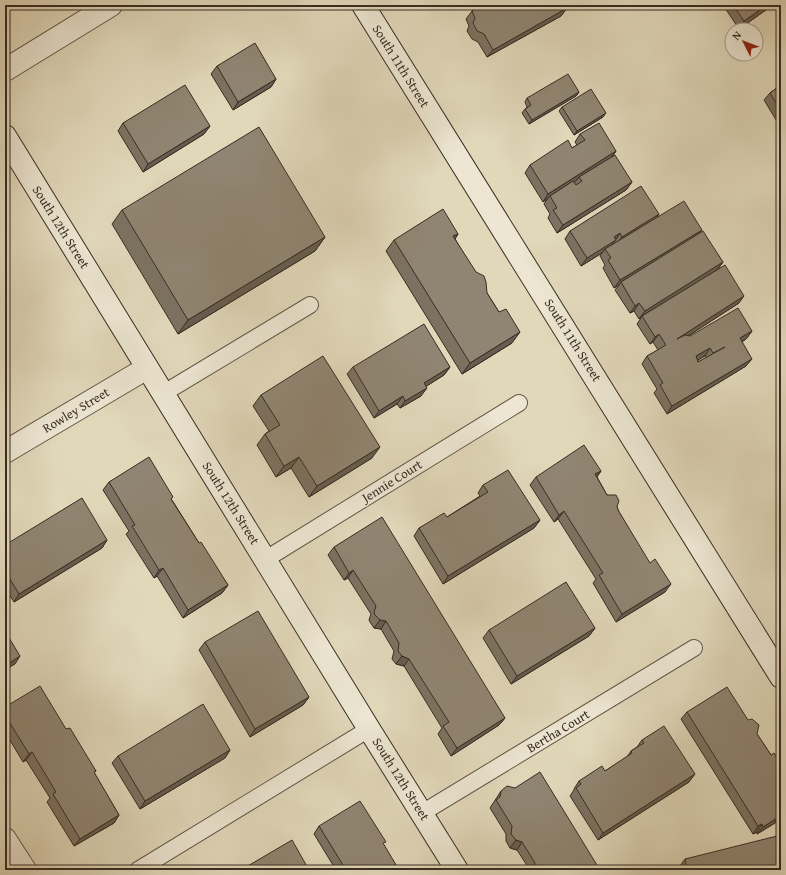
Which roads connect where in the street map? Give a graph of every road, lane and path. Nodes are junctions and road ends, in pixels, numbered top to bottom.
1 (111, 5) edge
2 (363, 5) edge
3 (5, 70) edge
4 (5, 136) edge
5 (310, 305) dead end
6 (147, 368) junction
7 (164, 393) junction
8 (519, 403) dead end
9 (5, 452) edge
10 (266, 559) junction
11 (694, 648) dead end
12 (781, 677) edge
13 (369, 729) junction
14 (422, 813) junction
15 (5, 839) edge
16 (25, 870) edge
17 (138, 870) edge
18 (457, 870) edge

1 - 3 street
2 - 12 street, South 11th Street
4 - 6 street, South 12th Street
5 - 7 lane
6 - 7 street, South 12th Street
6 - 9 street, Rowley Street
7 - 10 street, South 12th Street
8 - 10 lane, Jennie Court
10 - 13 street, South 12th Street
11 - 14 lane, Bertha Court
13 - 14 street, South 12th Street
13 - 17 lane
14 - 18 street, South 12th Street
15 - 16 street

